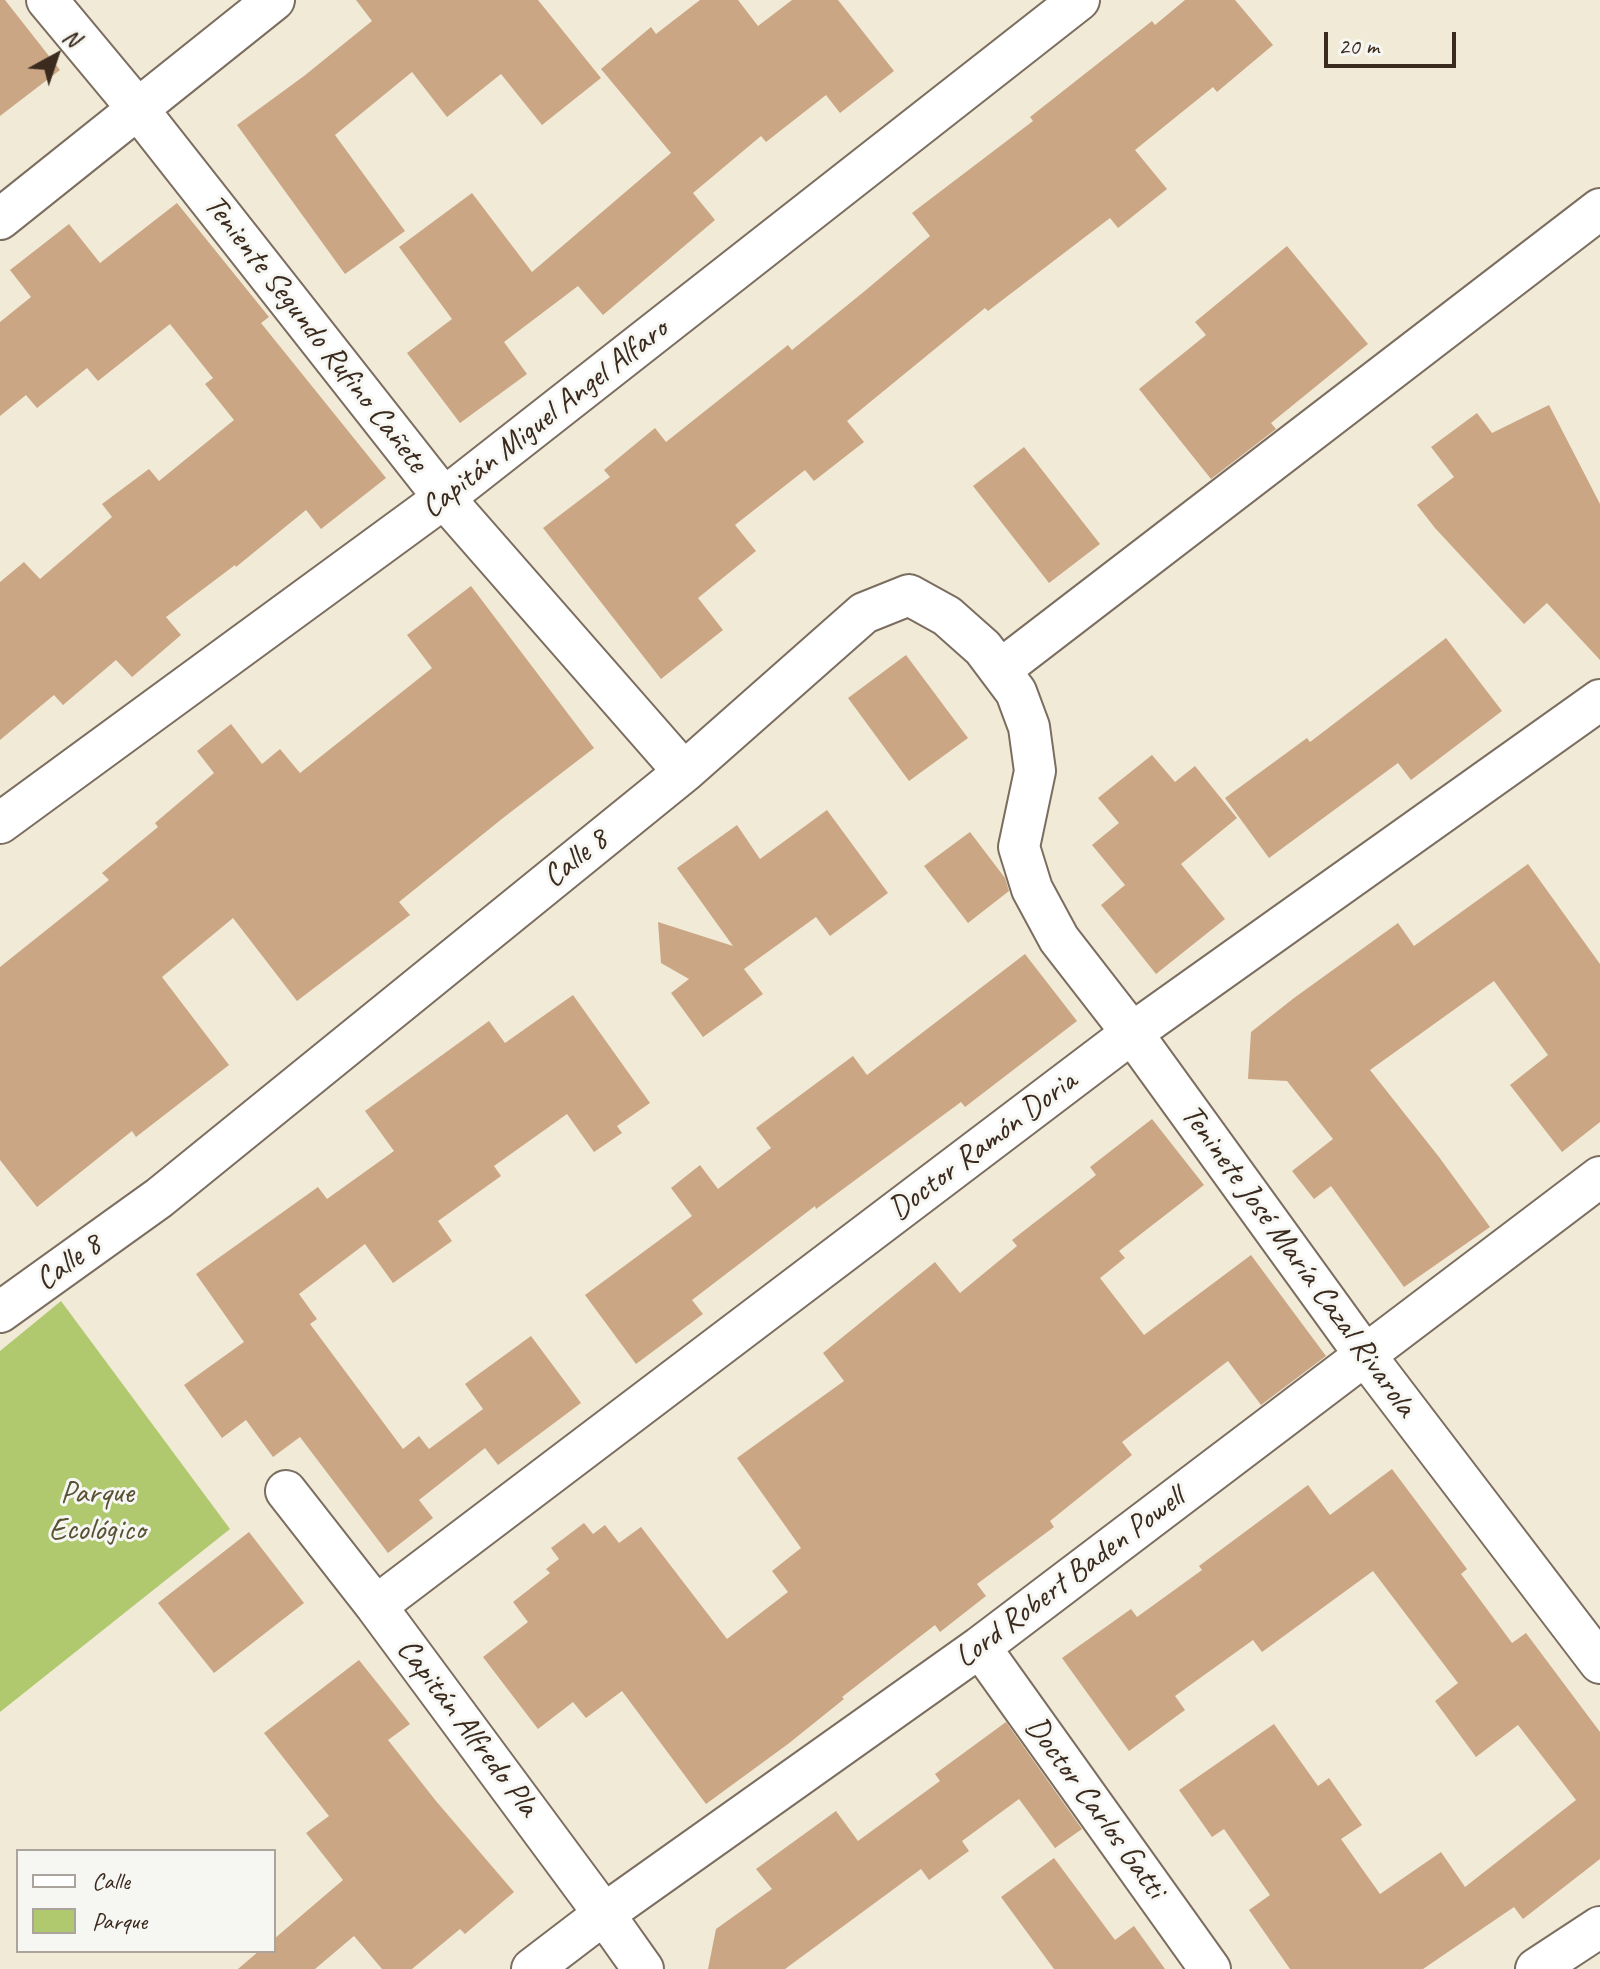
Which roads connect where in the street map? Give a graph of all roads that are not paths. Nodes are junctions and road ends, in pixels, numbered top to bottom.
1 (47, 0) edge
2 (274, 0) edge
3 (1079, 0) edge
4 (137, 108) junction
5 (1600, 209) edge
6 (0, 219) edge
7 (444, 498) junction
8 (1000, 670) junction
9 (1600, 700) edge
10 (684, 772) junction
11 (0, 823) edge
12 (1019, 847) joint
13 (1132, 1033) junction
14 (1600, 1177) edge
15 (0, 1312) edge
16 (1365, 1355) junction
17 (286, 1491) dead end
18 (376, 1606) junction
19 (980, 1647) junction
20 (1600, 1663) edge
21 (604, 1914) junction
22 (1600, 1927) edge
23 (532, 1969) edge
24 (643, 1969) edge
25 (1210, 1969) edge
26 (1536, 1969) edge

1 - 4 street, Teniente Segundo Rufino Cañete
2 - 4 street
3 - 7 street, Capitán Miguel Angel Alfaro
4 - 6 street
4 - 7 street, Teniente Segundo Rufino Cañete
5 - 8 street
7 - 10 street, Teniente Segundo Rufino Cañete
7 - 11 street, Capitán Miguel Angel Alfaro
8 - 10 street, Calle 8
8 - 12 street, Calle 8
9 - 13 street, Doctor Ramón Doria
10 - 15 street, Calle 8
12 - 13 street, Teninete José María Cazal Rivarola
13 - 16 street, Teninete José María Cazal Rivarola
13 - 18 street, Doctor Ramón Doria
14 - 16 street, Lord Robert Baden Powell
16 - 19 street, Lord Robert Baden Powell
16 - 20 street, Teninete José María Cazal Rivarola
17 - 18 street, Capitán Alfredo Pla
18 - 21 street, Capitán Alfredo Pla
19 - 21 street, Lord Robert Baden Powell
19 - 25 street, Doctor Carlos Gatti
21 - 23 street, Lord Robert Baden Powell
21 - 24 street, Capitán Alfredo Pla
22 - 26 street

